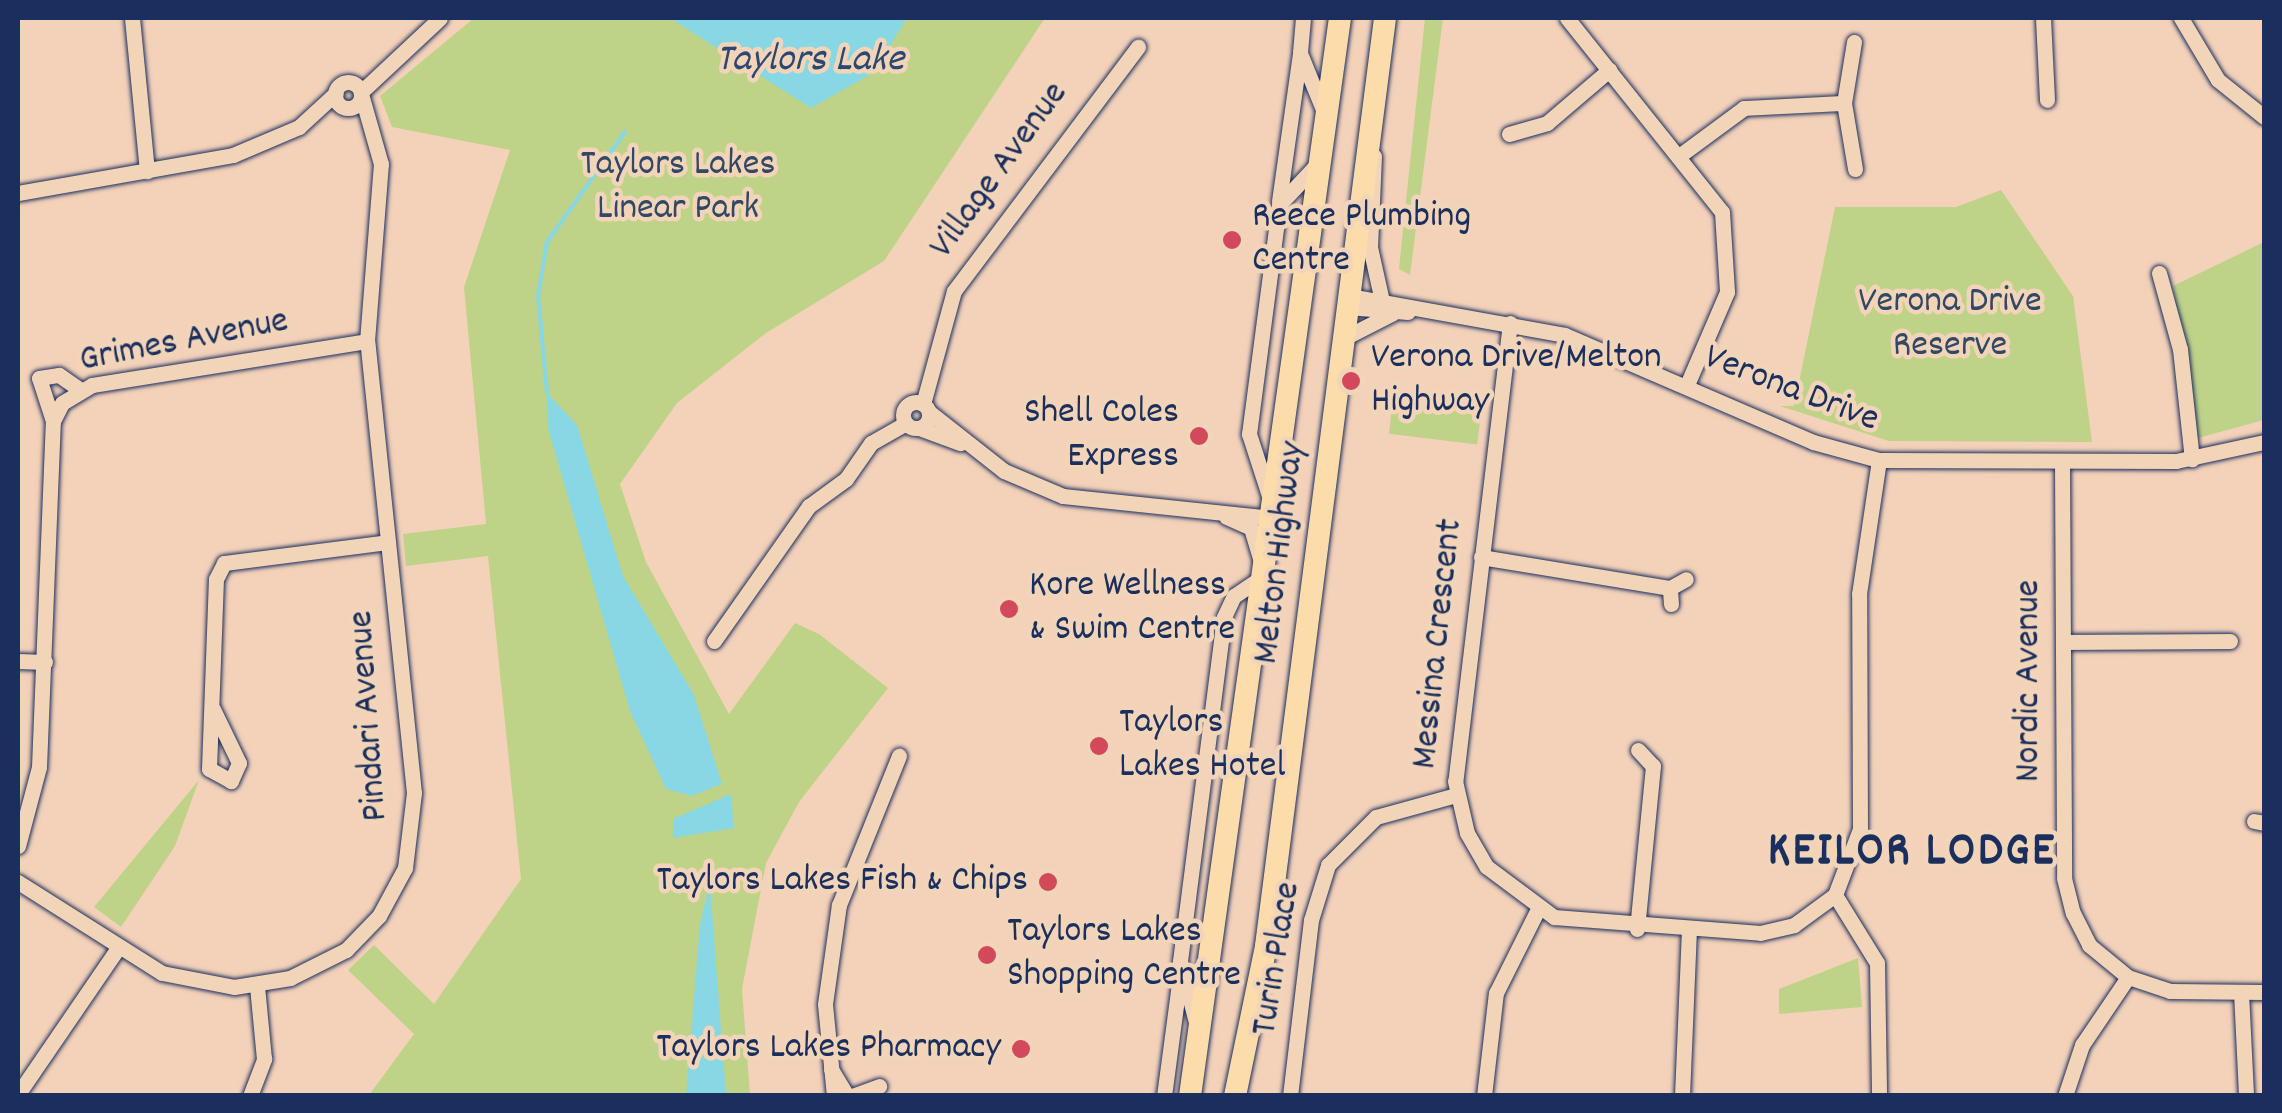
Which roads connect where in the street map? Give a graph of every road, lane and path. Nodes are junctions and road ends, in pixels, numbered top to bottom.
1 (132, 18) edge
2 (440, 18) edge
3 (1303, 18) edge
4 (1340, 18) edge
5 (1385, 18) edge
6 (1567, 18) edge
7 (2043, 18) edge
8 (2183, 18) edge
9 (1854, 42) dead end
10 (1138, 47) dead end
11 (1300, 54) junction
12 (392, 58) junction
13 (1609, 70) junction
14 (361, 94) junction
15 (344, 98) junction
16 (2047, 100) dead end
17 (1844, 103) junction
18 (2264, 117) edge
19 (1327, 121) junction
20 (1370, 132) junction
21 (1508, 134) dead end
22 (1683, 153) junction
23 (380, 154) junction
24 (1322, 159) junction
25 (1855, 169) dead end
26 (147, 171) junction
27 (18, 193) edge
28 (1279, 205) junction
29 (2158, 273) dead end
30 (1305, 294) junction
31 (1348, 302) junction
32 (1388, 307) junction
33 (1510, 323) junction
34 (1344, 338) junction
35 (368, 346) junction
36 (1687, 386) junction
37 (79, 389) junction
38 (926, 408) junction
39 (52, 422) junction
40 (913, 425) junction
41 (2264, 442) edge
42 (960, 443) junction
43 (2192, 459) junction
44 (1879, 460) junction
45 (2062, 462) junction
46 (1273, 513) junction
47 (1226, 517) junction
48 (388, 542) junction
49 (1480, 557) junction
50 (1265, 575) junction
51 (1686, 579) dead end
52 (2232, 640) dead end
53 (714, 641) dead end
54 (2063, 642) junction
55 (18, 661) edge
56 (45, 662) junction
57 (212, 709) dead end
58 (1638, 750) dead end
59 (899, 756) dead end
60 (1456, 795) junction
61 (21, 831) edge
62 (18, 846) edge
63 (18, 882) edge
64 (1834, 895) junction
65 (1538, 909) junction
66 (1637, 929) junction
67 (1688, 931) junction
68 (118, 948) junction
69 (1180, 975) junction
70 (2128, 978) junction
71 (257, 986) junction
72 (2241, 992) junction
73 (2264, 992) edge
74 (1199, 1034) junction
75 (829, 1066) junction
76 (879, 1086) dead end
77 (18, 1094) edge
78 (250, 1096) edge
79 (834, 1096) edge
80 (849, 1096) edge
81 (1164, 1096) edge
82 (1190, 1096) edge
83 (1236, 1096) edge
84 (1290, 1096) edge
85 (1484, 1096) edge
86 (1682, 1096) edge
87 (1879, 1096) edge
88 (2065, 1096) edge
89 (2246, 1096) edge

1 - 26 street
2 - 12 street
3 - 11 street
4 - 19 highway, Melton Highway
5 - 20 highway, Melton Highway
6 - 13 street
7 - 16 street
8 - 18 street
9 - 17 street
10 - 38 street, Village Avenue
11 - 19 street
11 - 28 street
12 - 14 street
12 - 15 street
13 - 21 street
13 - 22 street
14 - 15 street
14 - 23 street, Pindari Avenue
15 - 23 street
15 - 26 street
17 - 22 street
17 - 25 street
19 - 24 highway, Melton Highway
20 - 31 highway, Melton Highway
20 - 32 street
22 - 36 street
23 - 35 street, Pindari Avenue
24 - 28 street
24 - 30 highway, Melton Highway
26 - 27 street
28 - 46 street
29 - 43 street
30 - 31 highway
30 - 46 highway, Melton Highway
31 - 32 street, Verona Drive
31 - 34 highway, Melton Highway
32 - 33 street, Verona Drive
32 - 34 street
33 - 36 street, Verona Drive
33 - 49 street, Messina Crescent
34 - 83 highway, Melton Highway
35 - 37 street, Grimes Avenue
35 - 48 street, Pindari Avenue
36 - 44 street, Verona Drive
37 - 39 street, Grimes Avenue
37 - 39 street
38 - 40 street
38 - 40 street
38 - 42 street
39 - 56 street, Grimes Avenue
40 - 42 street
40 - 53 street
41 - 43 street, Verona Drive
42 - 47 street
43 - 45 street, Verona Drive
44 - 45 street, Verona Drive
44 - 64 street
45 - 54 street, Nordic Avenue
46 - 47 street
46 - 50 highway, Melton Highway
47 - 50 street
48 - 57 street
48 - 71 street, Pindari Avenue
49 - 51 street
49 - 60 street, Messina Crescent
50 - 69 street
50 - 74 highway, Melton Highway
52 - 54 street
54 - 70 street, Nordic Avenue
55 - 56 street
56 - 61 street, Grimes Avenue
58 - 66 street
59 - 75 street
60 - 65 street, Messina Crescent
60 - 84 street, Turin Place
61 - 62 street, Grimes Avenue
63 - 68 street, Pindari Avenue
64 - 67 street, Messina Crescent
64 - 87 street
65 - 66 street, Messina Crescent
65 - 85 street
66 - 67 street, Messina Crescent
67 - 86 street
68 - 71 street, Pindari Avenue
68 - 77 street
69 - 74 street
69 - 81 street
70 - 72 street, Nordic Avenue
70 - 88 street
71 - 78 street
72 - 73 street, Nordic Avenue
72 - 89 street
74 - 82 highway, Melton Highway
75 - 79 street
75 - 80 street
76 - 80 street

